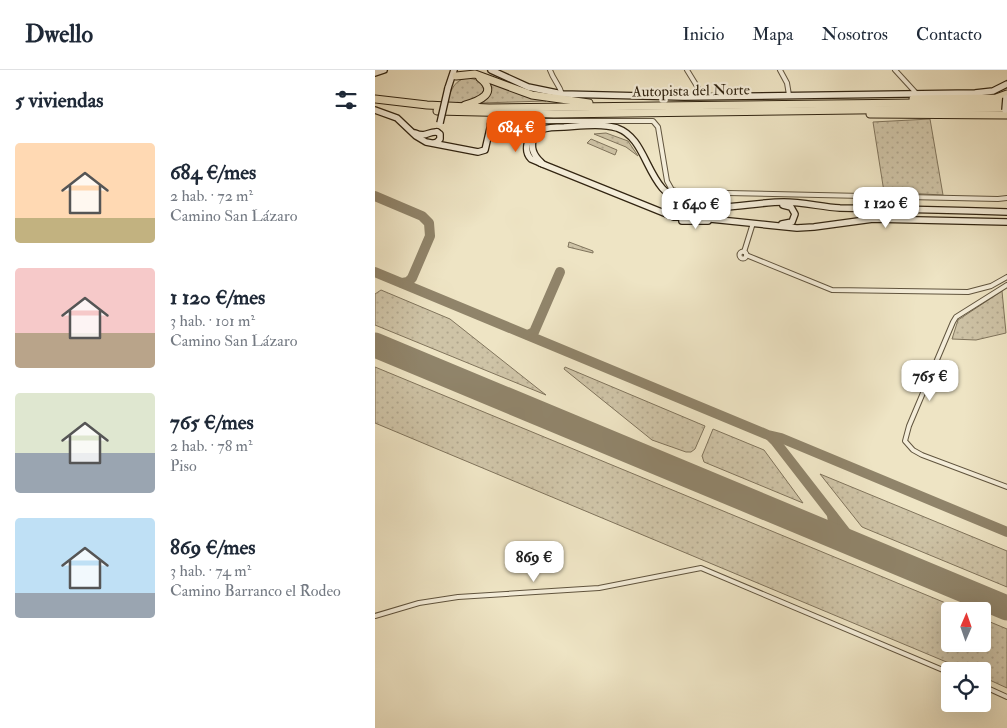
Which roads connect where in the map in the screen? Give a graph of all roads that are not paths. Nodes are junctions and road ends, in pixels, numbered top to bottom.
1 (384, 70) edge
2 (491, 70) edge
3 (550, 70) edge
4 (687, 70) edge
5 (780, 70) edge
6 (895, 70) edge
7 (375, 73) edge
8 (454, 78) edge
9 (1007, 84) edge
10 (562, 94) junction
11 (917, 94) junction
12 (789, 95) junction
13 (703, 96) junction
14 (1007, 98) edge
15 (375, 99) edge
16 (375, 104) edge
17 (607, 106) junction
18 (457, 107) junction
19 (375, 110) edge
20 (1007, 112) edge
21 (554, 114) junction
22 (491, 124) junction
23 (499, 130) junction
24 (437, 132) junction
25 (414, 133) junction
26 (488, 134) junction
27 (429, 135) junction
28 (433, 143) junction
29 (1007, 198) edge
30 (776, 203) junction
31 (659, 212) junction
32 (1007, 212) edge
33 (719, 220) junction
34 (1007, 222) edge
35 (753, 223) junction
36 (768, 224) junction
37 (1007, 277) edge
38 (1007, 285) edge
39 (1007, 487) edge
40 (375, 616) edge
41 (941, 669) edge
42 (991, 690) edge
43 (1007, 697) edge

1 - 7 main road
2 - 10 main road
3 - 10 street
4 - 13 street
5 - 12 street
6 - 11 street
8 - 17 highway
8 - 18 highway
8 - 24 main road, bridge
9 - 11 main road
10 - 13 main road
11 - 12 main road
12 - 13 main road
14 - 17 highway, Autopista del Norte
14 - 20 main road, bridge
15 - 18 highway, Autopista del Norte
16 - 21 highway, Autopista del Norte
17 - 18 highway, Autopista del Norte
19 - 25 main road
20 - 21 highway, Autopista del Norte
21 - 22 highway
22 - 23 street
22 - 26 main road
23 - 26 street
23 - 29 street
24 - 27 main road
24 - 28 main road
25 - 27 main road
25 - 28 main road
26 - 28 main road
27 - 28 main road
30 - 31 main road
30 - 32 main road
30 - 36 main road
31 - 33 main road
31 - 33 main road
33 - 35 main road
34 - 36 main road
35 - 36 main road
35 - 37 street
38 - 39 street
40 - 41 street
42 - 43 street

